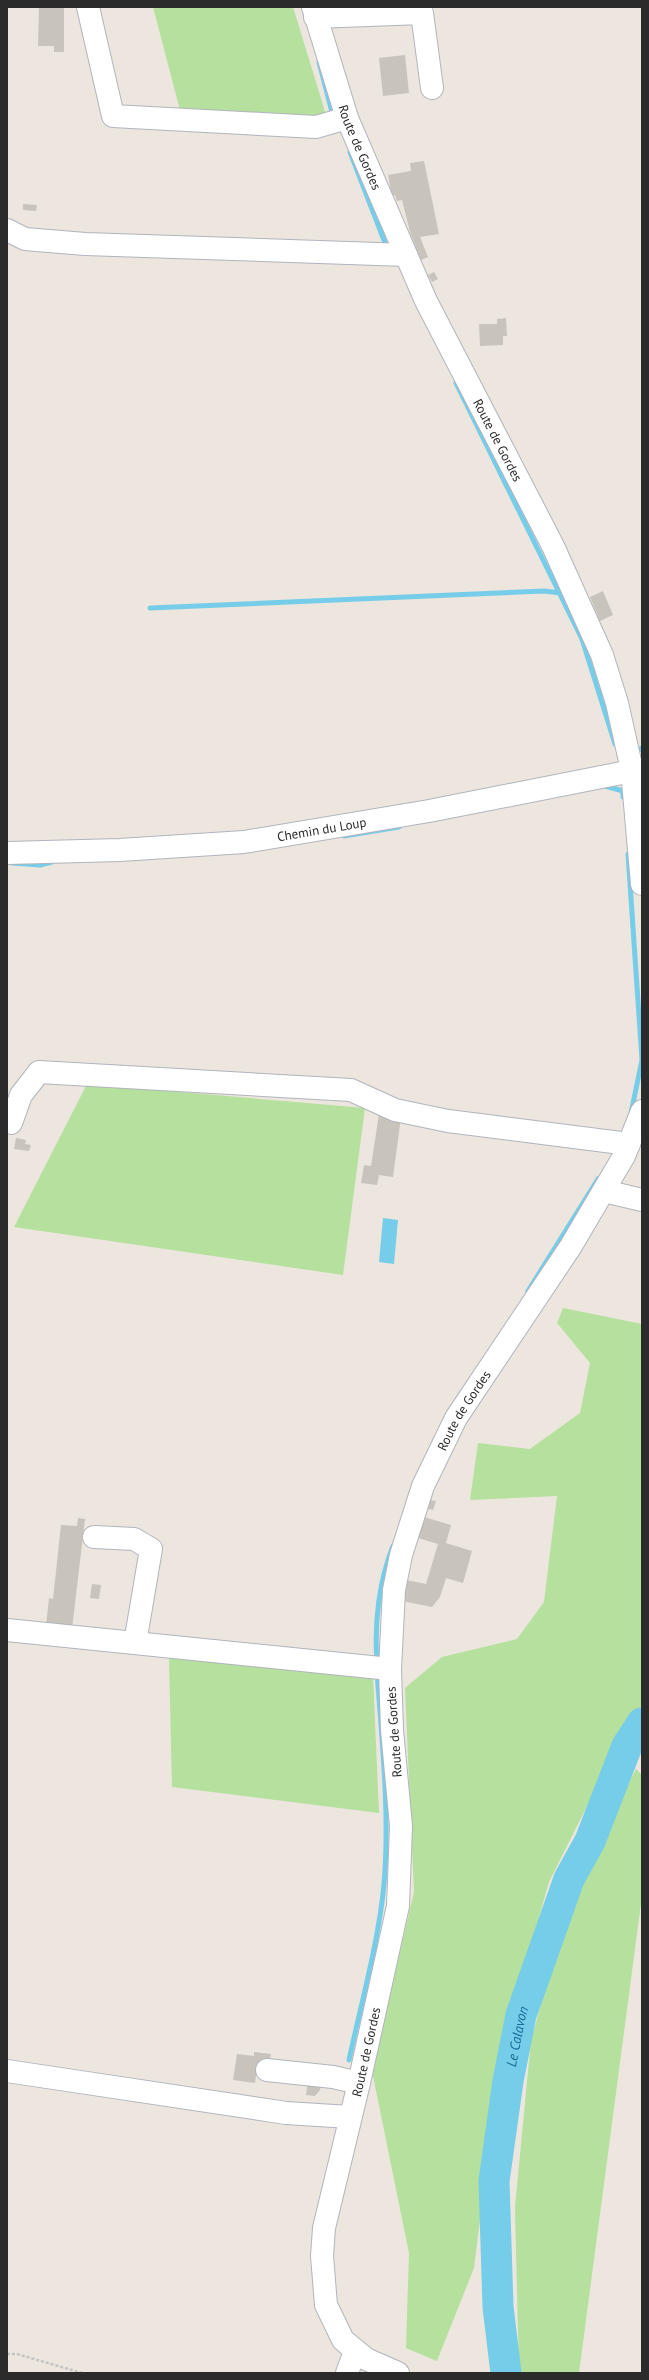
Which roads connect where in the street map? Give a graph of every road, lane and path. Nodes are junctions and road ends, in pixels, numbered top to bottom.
1 (88, 7) edge
2 (314, 12) edge
3 (432, 88) dead end
4 (347, 118) junction
5 (7, 230) edge
6 (406, 255) junction
7 (637, 769) edge
8 (7, 853) edge
9 (642, 884) edge
10 (642, 1111) edge
11 (11, 1123) dead end
12 (629, 1144) junction
13 (604, 1191) junction
14 (642, 1200) edge
15 (94, 1537) dead end
16 (7, 1630) edge
17 (135, 1643) junction
18 (390, 1669) junction
19 (267, 2070) dead end
20 (7, 2071) edge
21 (359, 2083) junction
22 (350, 2117) junction
23 (355, 2351) junction
24 (7, 2354) edge
25 (82, 2373) edge
26 (347, 2373) edge
27 (398, 2373) edge

1 - 4 street
2 - 3 street
2 - 4 street, Route de Gordes
4 - 6 street, Route de Gordes
5 - 6 street
6 - 7 street, Route de Gordes
7 - 8 street, Chemin du Loup
7 - 9 street, Route de Gordes
10 - 12 street, Route de Gordes
11 - 12 street
12 - 13 street, Route de Gordes
13 - 14 street
13 - 18 street, Route de Gordes
15 - 17 street
16 - 17 street
17 - 18 street
18 - 21 street, Route de Gordes
19 - 21 street
20 - 22 street
21 - 22 street, Route de Gordes
22 - 23 street, Route de Gordes
23 - 26 street
23 - 27 street, Route de Gordes
24 - 25 path

